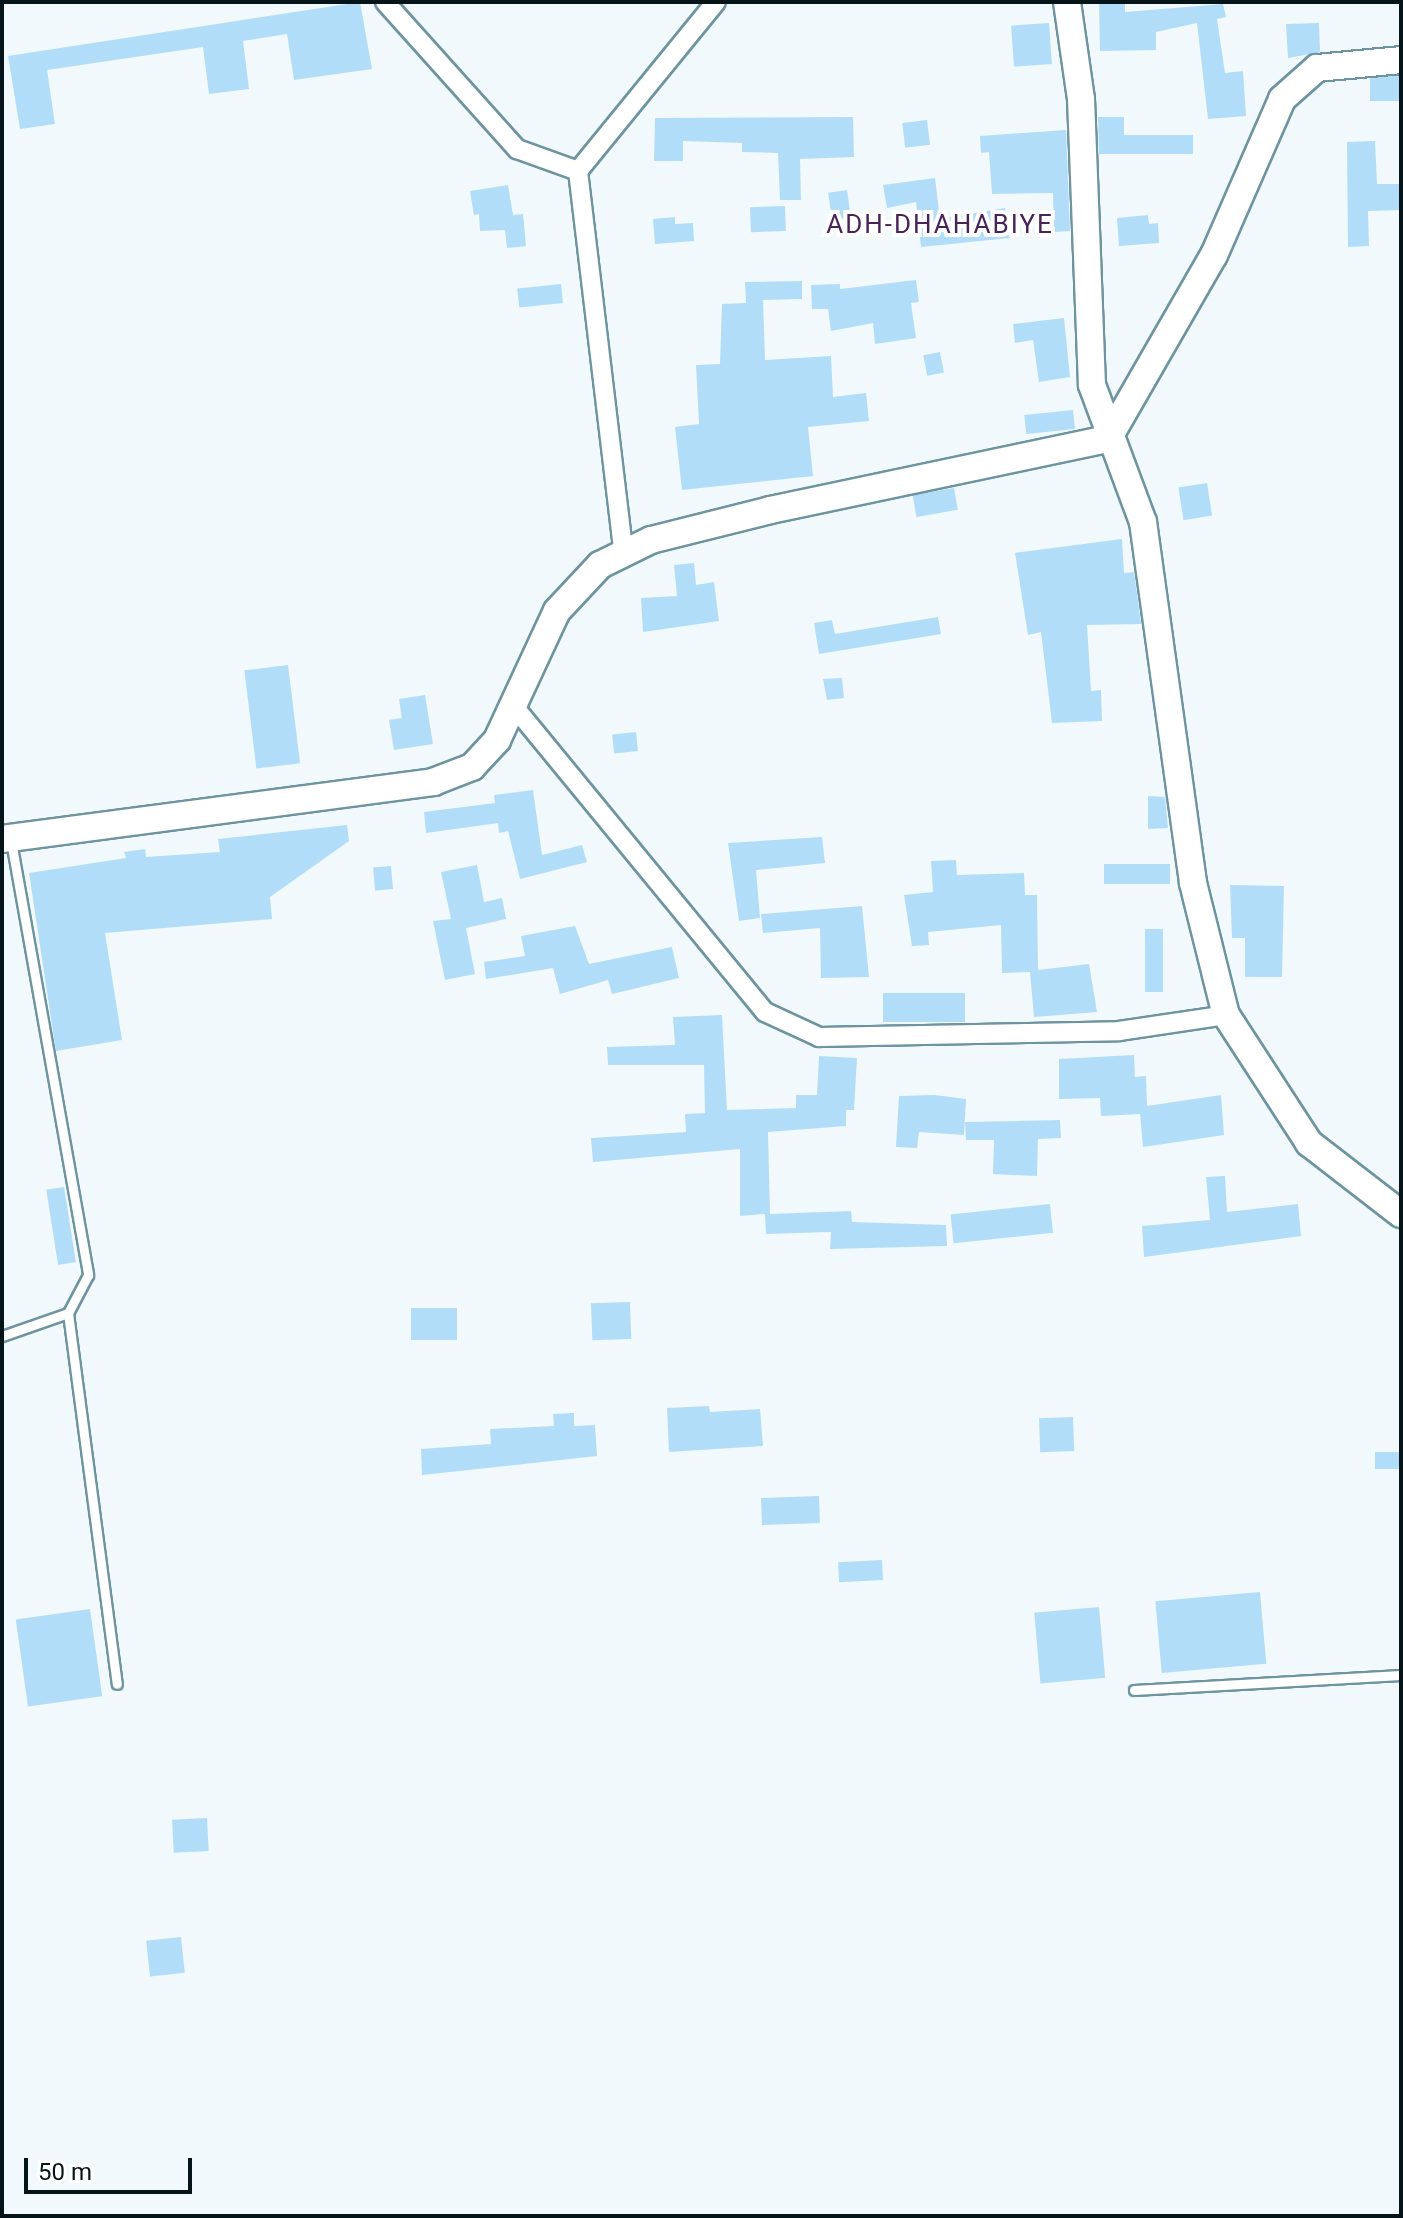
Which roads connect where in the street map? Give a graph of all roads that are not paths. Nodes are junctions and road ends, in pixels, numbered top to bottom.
1 (716, 2) edge
2 (1067, 2) edge
3 (1401, 60) edge
4 (450, 75) dead end
5 (578, 171) junction
6 (1108, 439) junction
7 (624, 554) junction
8 (516, 709) junction
9 (6, 839) edge
10 (1226, 1015) junction
11 (1401, 1214) edge
12 (68, 1313) junction
13 (2, 1336) edge
14 (1401, 1675) edge
15 (117, 1684) dead end
16 (1134, 1690) dead end

1 - 5 street
2 - 6 street
3 - 6 street
4 - 5 street
5 - 7 street
6 - 7 street
6 - 10 street
7 - 8 street
8 - 9 street
8 - 10 street
9 - 12 lane
10 - 11 street
12 - 13 lane
12 - 15 lane
14 - 16 lane

